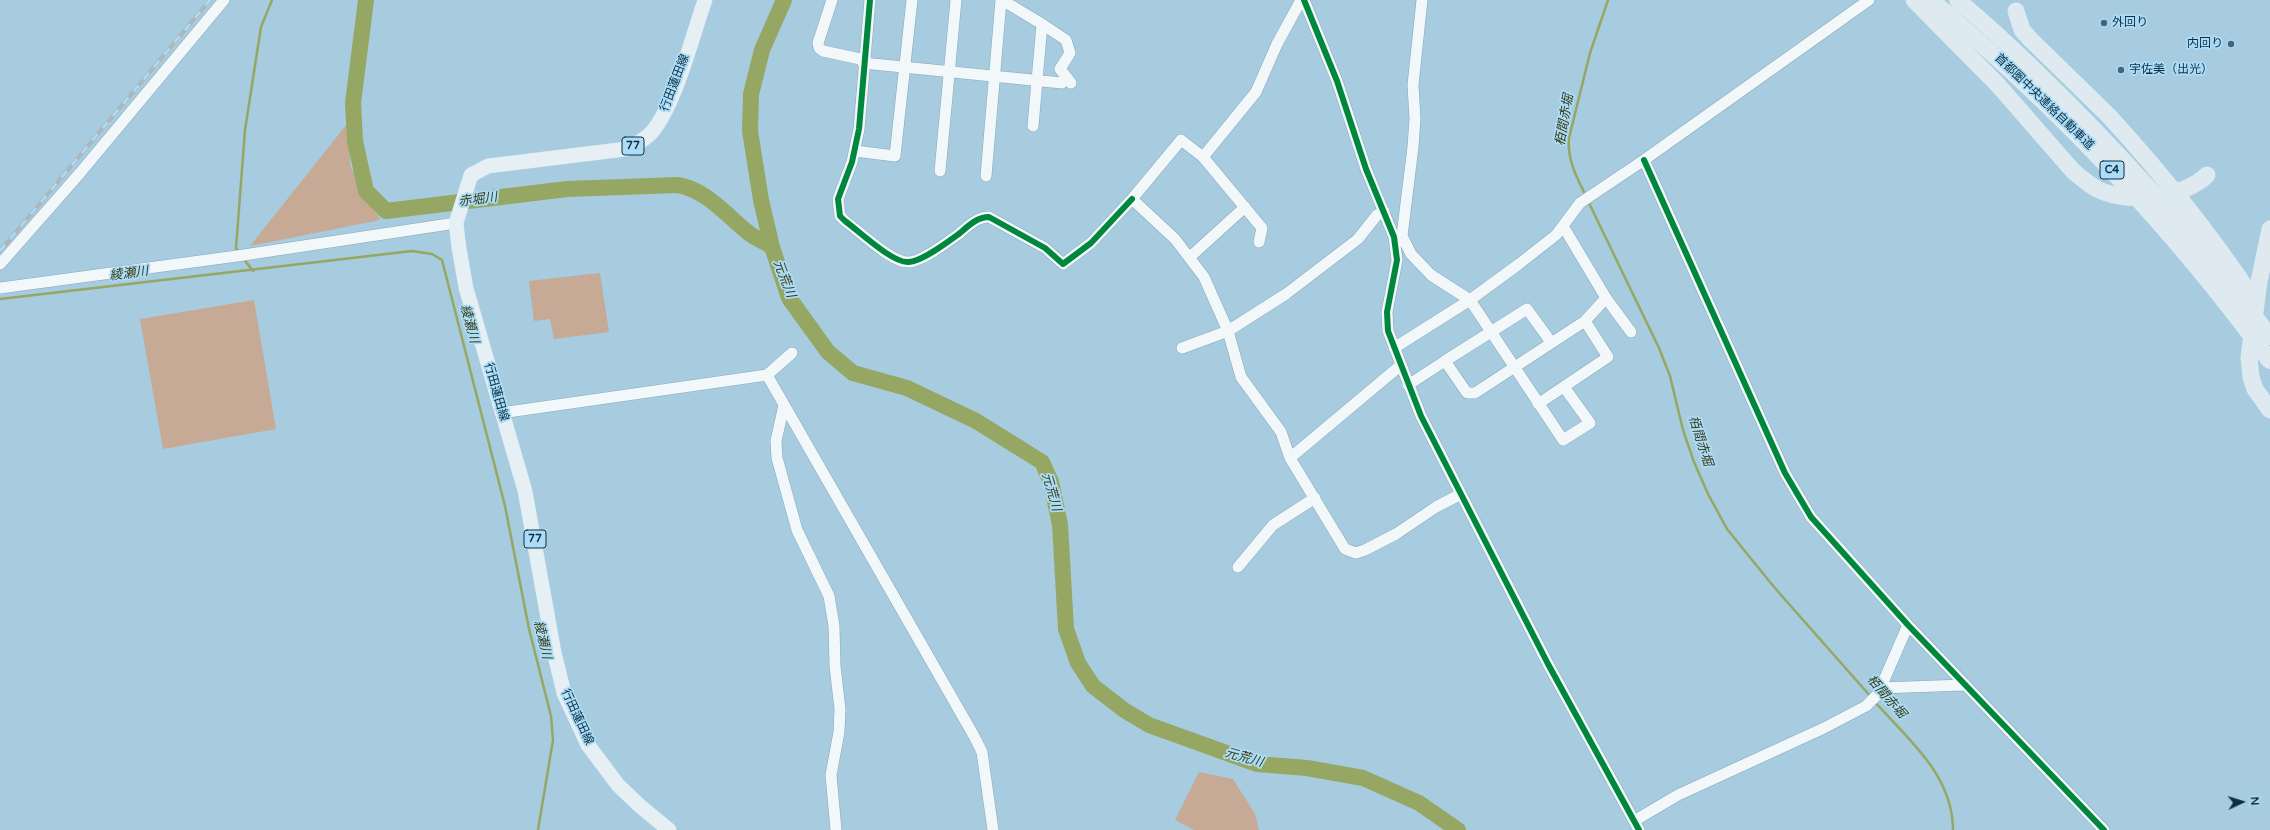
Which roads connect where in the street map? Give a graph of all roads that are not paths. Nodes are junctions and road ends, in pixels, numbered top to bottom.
1 (224, 0) edge
2 (704, 0) edge
3 (832, 0) edge
4 (870, 0) edge
5 (912, 0) edge
6 (956, 0) edge
7 (1001, 0) edge
8 (1302, 0) edge
9 (1422, 0) edge
10 (1869, 0) edge
11 (1914, 0) edge
12 (1930, 0) edge
13 (1957, 0) edge
14 (2016, 11) dead end
15 (1042, 24) junction
16 (864, 61) junction
17 (904, 66) junction
18 (950, 71) junction
19 (994, 75) junction
20 (1037, 80) junction
21 (1033, 126) dead end
22 (854, 151) junction
23 (1203, 157) junction
24 (1644, 160) junction
25 (940, 171) dead end
26 (2207, 175) dead end
27 (986, 176) dead end
28 (1132, 199) junction
29 (1245, 207) junction
30 (1384, 211) junction
31 (457, 220) junction
32 (1563, 226) junction
33 (2270, 229) edge
34 (1398, 237) junction
35 (1259, 242) dead end
36 (1190, 257) junction
37 (0, 264) edge
38 (0, 288) edge
39 (1606, 298) junction
40 (1470, 300) junction
41 (1585, 321) junction
42 (2270, 324) edge
43 (1228, 331) junction
44 (1490, 332) junction
45 (1630, 332) dead end
46 (2270, 337) edge
47 (1551, 342) junction
48 (1182, 348) dead end
49 (1394, 348) junction
50 (792, 353) dead end
51 (1445, 361) junction
52 (2270, 361) edge
53 (1401, 365) junction
54 (1515, 366) junction
55 (766, 375) junction
56 (1408, 385) junction
57 (1564, 387) junction
58 (1538, 404) junction
59 (784, 405) junction
60 (2270, 410) edge
61 (501, 413) junction
62 (1290, 458) junction
63 (1461, 494) junction
64 (1315, 498) junction
65 (1238, 567) dead end
66 (1908, 625) junction
67 (1964, 685) junction
68 (1879, 691) junction
69 (1637, 826) edge
70 (669, 830) edge
71 (836, 830) edge
72 (994, 830) edge
73 (2104, 830) edge

1 - 37 street
2 - 31 main road, 行田蓮田線 / 77
3 - 16 street
4 - 16 street
5 - 17 street
6 - 18 street
7 - 15 street
7 - 19 street
8 - 23 street
8 - 30 street
9 - 34 street
10 - 24 street
11 - 26 highway
12 - 52 highway, 首都圏中央連絡自動車道 / C4, bridge
13 - 46 highway, 首都圏中央連絡自動車道 / C4, bridge
14 - 42 highway, bridge
15 - 20 street
15 - 20 street
16 - 17 street
16 - 22 street
17 - 18 street
17 - 22 street
18 - 19 street
18 - 25 street
19 - 20 street
19 - 27 street
20 - 21 street
22 - 28 street
23 - 28 street
23 - 29 street
24 - 32 street
24 - 66 street
28 - 36 street
29 - 35 street
29 - 36 street
30 - 34 street
30 - 43 street
31 - 38 street
31 - 61 main road, 行田蓮田線 / 77
32 - 39 street
32 - 40 street
33 - 60 highway
34 - 40 street
34 - 49 street
36 - 43 street
39 - 41 street
39 - 45 street
40 - 44 street
40 - 49 street
41 - 47 street
41 - 57 street
43 - 48 street
43 - 62 street
44 - 47 street
44 - 51 street
44 - 54 street
47 - 54 street
49 - 53 street
50 - 55 street
51 - 54 street
51 - 56 street
53 - 56 street
53 - 62 street
54 - 58 street
55 - 59 street
55 - 61 street
56 - 63 street
57 - 58 street
57 - 58 street
59 - 71 street
59 - 72 street
61 - 70 main road, 行田蓮田線 / 77
62 - 64 street
63 - 64 street
63 - 69 street
64 - 65 street
66 - 67 street
66 - 68 street
67 - 68 street
67 - 73 street
68 - 69 street

